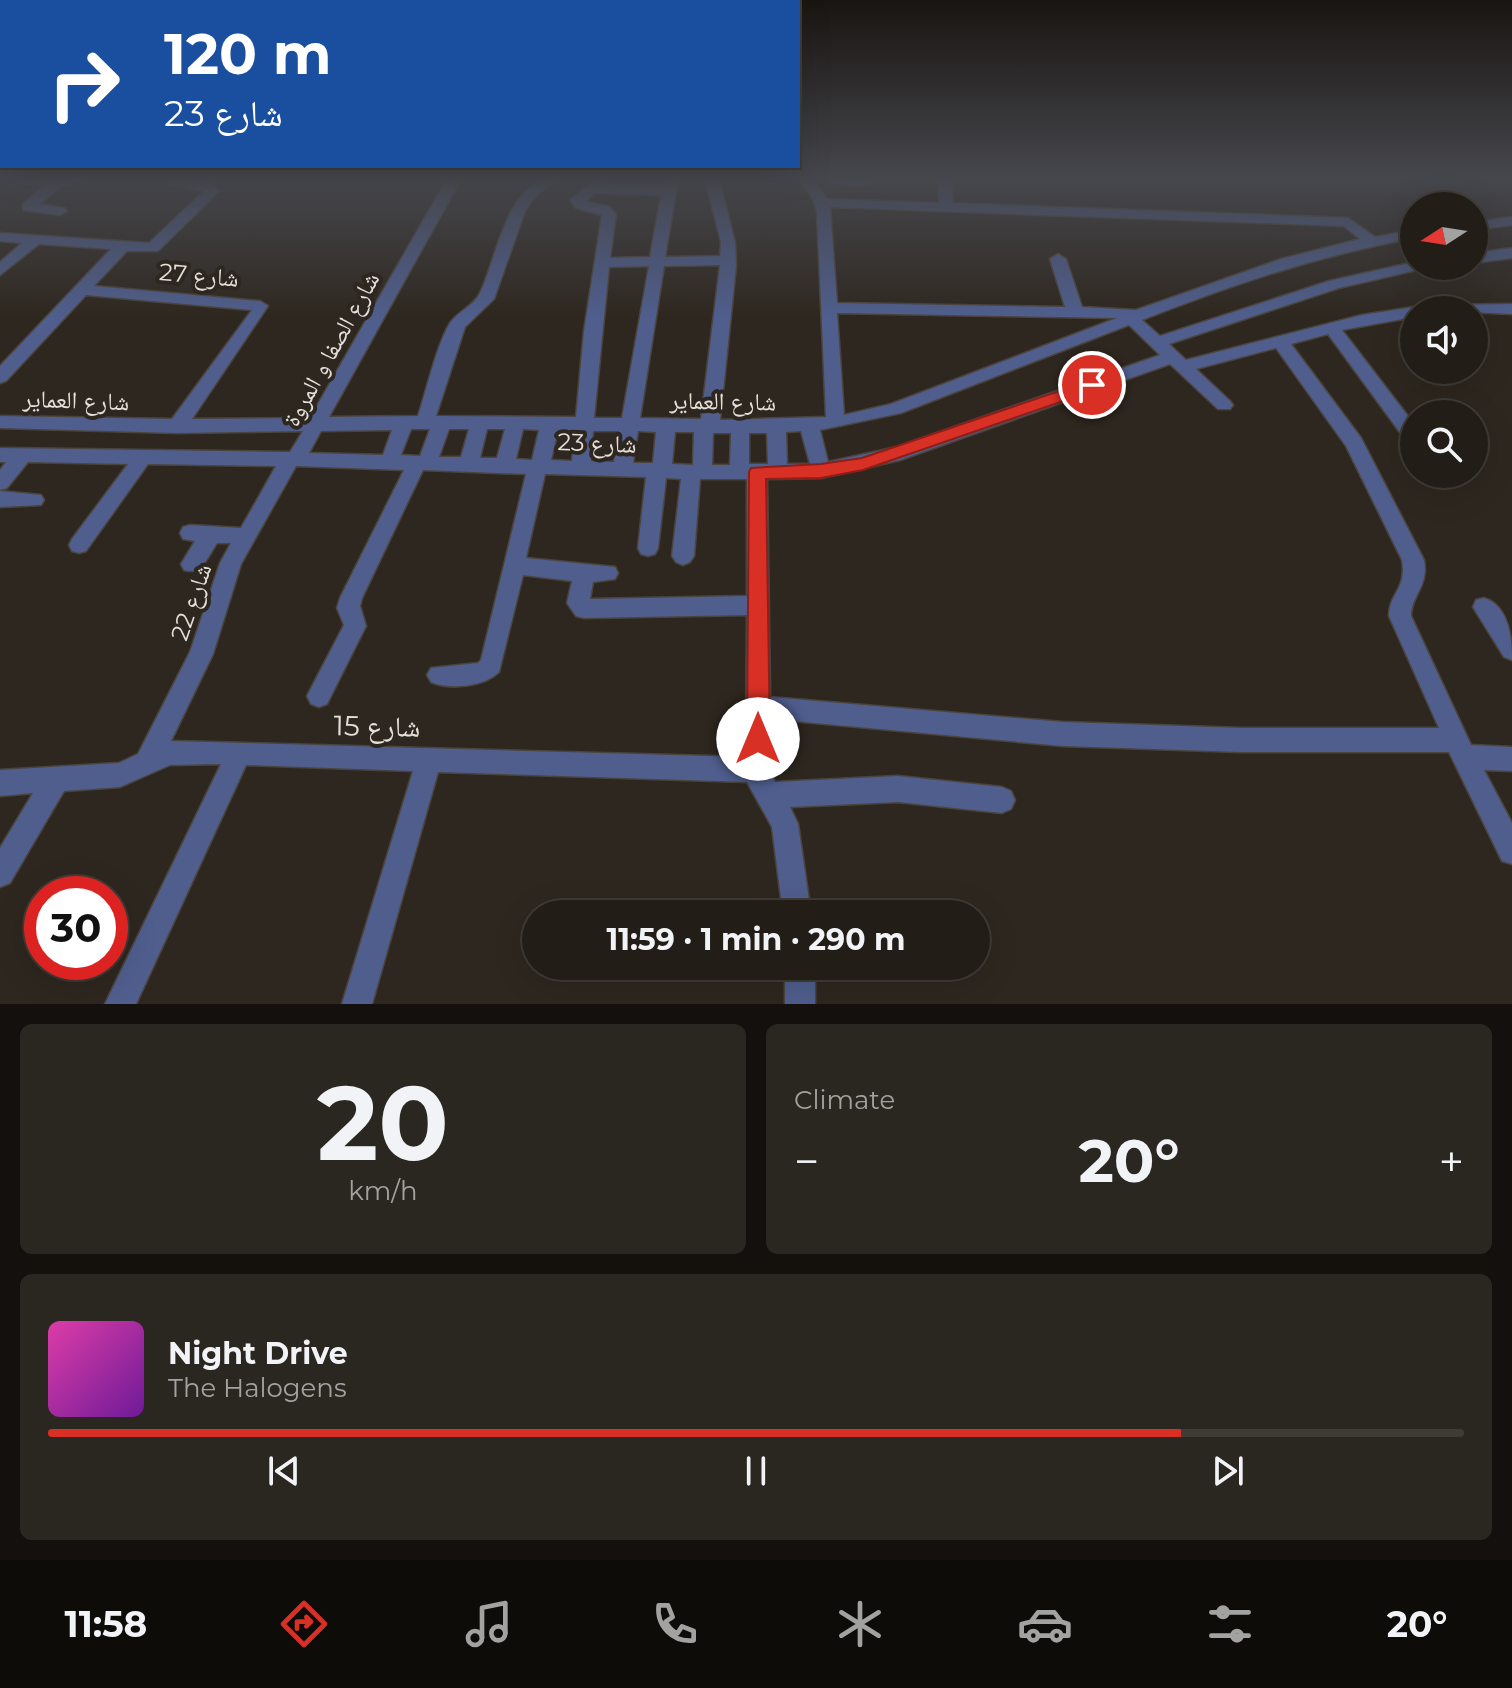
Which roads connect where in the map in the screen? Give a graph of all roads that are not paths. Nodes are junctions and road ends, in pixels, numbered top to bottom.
1 (177, 226) edge
2 (428, 226) edge
3 (513, 226) edge
4 (607, 226) edge
5 (663, 226) edge
6 (724, 226) edge
7 (823, 226) edge
8 (1353, 226) edge
9 (1400, 236) edge
10 (0, 237) edge
11 (37, 238) junction
12 (1371, 241) junction
13 (122, 247) junction
14 (1512, 253) edge
15 (1488, 256) edge
16 (1058, 259) dead end
17 (728, 260) junction
18 (656, 262) junction
19 (602, 263) junction
20 (0, 270) edge
21 (1400, 270) edge
22 (82, 290) junction
23 (828, 308) junction
24 (1488, 309) edge
25 (1512, 309) edge
26 (1075, 312) junction
27 (1400, 315) edge
28 (1136, 316) junction
29 (1332, 328) junction
30 (1280, 341) junction
31 (1158, 342) junction
32 (1179, 361) junction
33 (0, 377) edge
34 (1224, 405) dead end
35 (1400, 418) edge
36 (7, 422) edge
37 (433, 422) junction
38 (480, 422) junction
39 (516, 422) junction
40 (550, 422) junction
41 (586, 422) junction
42 (404, 423) junction
43 (630, 423) junction
44 (835, 423) junction
45 (666, 424) junction
46 (316, 425) junction
47 (707, 425) junction
48 (809, 425) junction
49 (177, 426) junction
50 (740, 426) junction
51 (776, 427) junction
52 (0, 437) edge
53 (0, 455) edge
54 (23, 455) junction
55 (143, 457) junction
56 (293, 459) junction
57 (389, 463) junction
58 (422, 464) junction
59 (468, 465) junction
60 (505, 466) junction
61 (539, 467) junction
62 (581, 469) junction
63 (622, 470) junction
64 (660, 471) junction
65 (821, 471) junction
66 (696, 472) junction
67 (758, 472) junction
68 (0, 483) edge
69 (0, 499) edge
70 (34, 500) dead end
71 (246, 536) junction
72 (79, 545) dead end
73 (648, 548) dead end
74 (683, 556) dead end
75 (192, 564) dead end
76 (514, 565) junction
77 (581, 573) junction
78 (607, 573) dead end
79 (758, 605) junction
80 (1484, 607) dead end
81 (1512, 650) edge
82 (439, 675) dead end
83 (319, 696) dead end
84 (758, 707) junction
85 (1460, 748) junction
86 (239, 753) junction
87 (429, 758) junction
88 (1512, 759) edge
89 (146, 765) junction
90 (56, 780) junction
91 (763, 782) junction
92 (0, 783) edge
93 (1002, 800) dead end
94 (1512, 851) edge
95 (0, 873) edge
96 (796, 900) edge
97 (800, 980) edge
98 (120, 1004) edge
99 (357, 1004) edge
100 (800, 1004) edge

1 - 13 street
2 - 46 street, شارع الصفا و المروة
3 - 37 street
4 - 19 street
5 - 18 street
6 - 17 street
7 - 23 street
8 - 12 street
9 - 12 street, شارع العماير
10 - 11 street
11 - 13 street
11 - 20 street
12 - 28 street, شارع العماير
13 - 22 street
14 - 15 street
16 - 26 street
17 - 18 street
17 - 47 street
18 - 19 street
18 - 43 street
19 - 41 street
21 - 31 street
22 - 33 street
22 - 49 street, شارع 27
23 - 26 street
23 - 44 street
24 - 25 street
26 - 28 street
27 - 29 street, شارع 23
28 - 31 street
28 - 44 street, شارع العماير
29 - 30 street, شارع 23
29 - 35 street
30 - 32 street, شارع 23
30 - 85 street
31 - 32 street
32 - 34 street
32 - 65 street, شارع 23
36 - 49 street, شارع العماير
36 - 52 street
37 - 38 street, شارع العماير
37 - 42 street, شارع العماير
37 - 58 street
38 - 39 street, شارع العماير
38 - 59 street
39 - 40 street, شارع العماير
39 - 60 street
40 - 41 street, شارع العماير
40 - 61 street
41 - 43 street, شارع العماير
41 - 62 street
42 - 46 street, شارع العماير
42 - 57 street
43 - 45 street, شارع العماير
43 - 63 street
44 - 48 street, شارع العماير
45 - 47 street, شارع العماير
45 - 64 street
46 - 49 street, شارع العماير
46 - 56 street, شارع الصفا و المروة
47 - 50 street, شارع العماير
47 - 66 street
48 - 51 street, شارع العماير
48 - 65 street
50 - 51 street, شارع العماير
50 - 67 street
51 - 67 street
53 - 54 street, شارع 23
54 - 55 street, شارع 23
54 - 68 street
55 - 56 street, شارع 23
55 - 72 street
56 - 57 street, شارع 23
56 - 71 street, شارع 22
57 - 58 street, شارع 23
58 - 59 street, شارع 23
58 - 83 street
59 - 60 street, شارع 23
60 - 61 street, شارع 23
61 - 62 street, شارع 23
61 - 76 street
62 - 63 street, شارع 23
63 - 64 street, شارع 23
64 - 66 street, شارع 23
64 - 73 street
65 - 67 street, شارع 23
66 - 67 street, شارع 23
66 - 74 street
67 - 79 street
69 - 70 street
71 - 75 street
71 - 89 street, شارع 22
76 - 77 street
76 - 82 street
77 - 78 street
77 - 79 street
79 - 84 street
80 - 81 street
84 - 85 street
84 - 91 street
85 - 88 street
85 - 94 street
86 - 87 street, شارع 15
86 - 89 street, شارع 15
86 - 98 street
87 - 91 street, شارع 15
87 - 99 street
89 - 90 street, شارع 15
90 - 92 street, شارع 15
90 - 95 street
91 - 93 street, شارع 15
91 - 96 street
97 - 100 street

